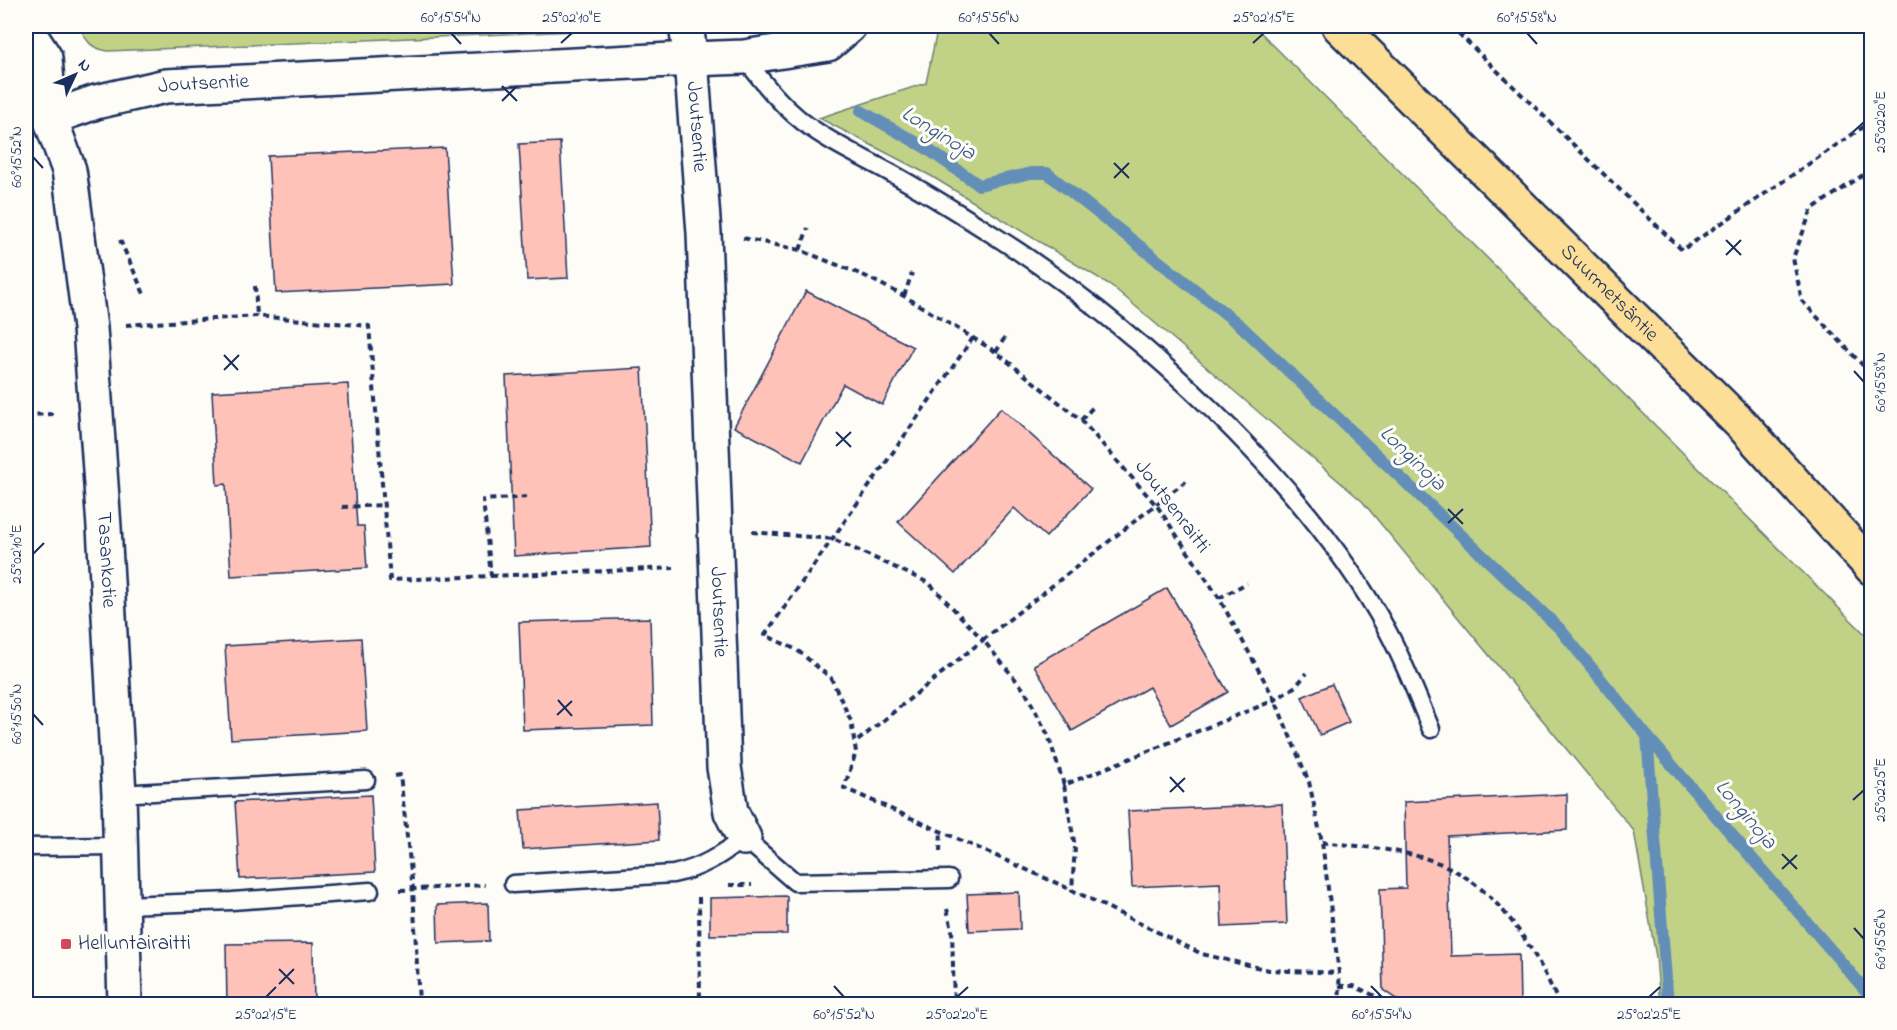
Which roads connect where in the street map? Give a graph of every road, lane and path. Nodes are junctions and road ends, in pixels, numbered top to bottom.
1 (686, 26) edge
2 (849, 26) edge
3 (1339, 26) edge
4 (1451, 26) edge
5 (26, 29) edge
6 (744, 57) junction
7 (691, 59) junction
8 (26, 86) edge
9 (50, 118) junction
10 (1872, 121) edge
11 (1872, 169) edge
12 (808, 228) dead end
13 (735, 236) dead end
14 (800, 250) junction
15 (912, 273) dead end
16 (255, 286) dead end
17 (904, 296) junction
18 (257, 316) junction
19 (90, 328) junction
20 (1007, 334) dead end
21 (973, 338) junction
22 (996, 352) junction
23 (1872, 375) edge
24 (1095, 405) dead end
25 (53, 414) dead end
26 (26, 415) edge
27 (1081, 420) junction
28 (1186, 481) dead end
29 (527, 496) dead end
30 (384, 505) junction
31 (1157, 506) junction
32 (342, 507) dead end
33 (713, 531) junction
34 (833, 539) junction
35 (674, 568) dead end
36 (1872, 568) edge
37 (491, 576) junction
38 (1246, 583) dead end
39 (1220, 598) junction
40 (983, 640) junction
41 (1307, 673) dead end
42 (1275, 700) junction
43 (1431, 729) dead end
44 (855, 744) junction
45 (366, 780) joint
46 (1064, 785) junction
47 (119, 794) junction
48 (941, 831) junction
49 (744, 838) junction
50 (1323, 842) junction
51 (121, 846) junction
52 (26, 847) edge
53 (944, 879) junction
54 (795, 882) junction
55 (513, 884) joint
56 (722, 885) dead end
57 (413, 889) junction
58 (1072, 890) junction
59 (370, 891) joint
60 (699, 895) dead end
61 (124, 905) junction
62 (1339, 973) junction
63 (1339, 986) junction
64 (125, 1005) edge
65 (419, 1005) edge
66 (700, 1005) edge
67 (954, 1005) edge
68 (1340, 1005) edge
69 (1392, 1005) edge
70 (1559, 1005) edge

1 - 7 street
2 - 6 street
3 - 36 main road, Suurmetsäntie
4 - 10 path
5 - 9 street
6 - 7 street
6 - 43 lane
7 - 9 street, Joutsentie
7 - 33 street, Joutsentie
8 - 9 street
9 - 19 street, Tasankotie
11 - 23 path
12 - 14 path
13 - 14 path, Joutsenraitti
14 - 17 path, Joutsenraitti
15 - 17 path
16 - 18 path
17 - 21 path, Joutsenraitti
18 - 19 path
18 - 30 path
19 - 47 street, Tasankotie
20 - 22 path
21 - 22 path, Joutsenraitti
21 - 34 path
22 - 27 path, Joutsenraitti
24 - 27 path
25 - 26 path
27 - 31 path, Joutsenraitti
28 - 31 path
29 - 37 path
30 - 32 path
30 - 37 path
31 - 39 path, Joutsenraitti
31 - 40 path
33 - 34 path
33 - 49 street, Joutsentie
34 - 40 path
34 - 44 path
35 - 37 path
38 - 39 path
39 - 42 path, Joutsenraitti
40 - 44 path
40 - 46 path
41 - 42 path
42 - 46 path
42 - 50 path, Joutsenraitti
44 - 48 path
45 - 47 lane
45 - 57 path
46 - 58 path
47 - 51 street, Tasankotie
48 - 53 path
48 - 58 path
49 - 54 lane
49 - 55 lane
50 - 62 path, Joutsenraitti
50 - 70 path
51 - 52 lane
51 - 61 street, Tasankotie
53 - 54 lane
53 - 67 path
54 - 56 path
55 - 57 path
57 - 59 path
57 - 65 path
58 - 62 path
59 - 61 lane
60 - 66 path
61 - 64 street, Tasankotie
62 - 63 path, Joutsenraitti
63 - 68 path, Joutsenraitti
63 - 69 path

